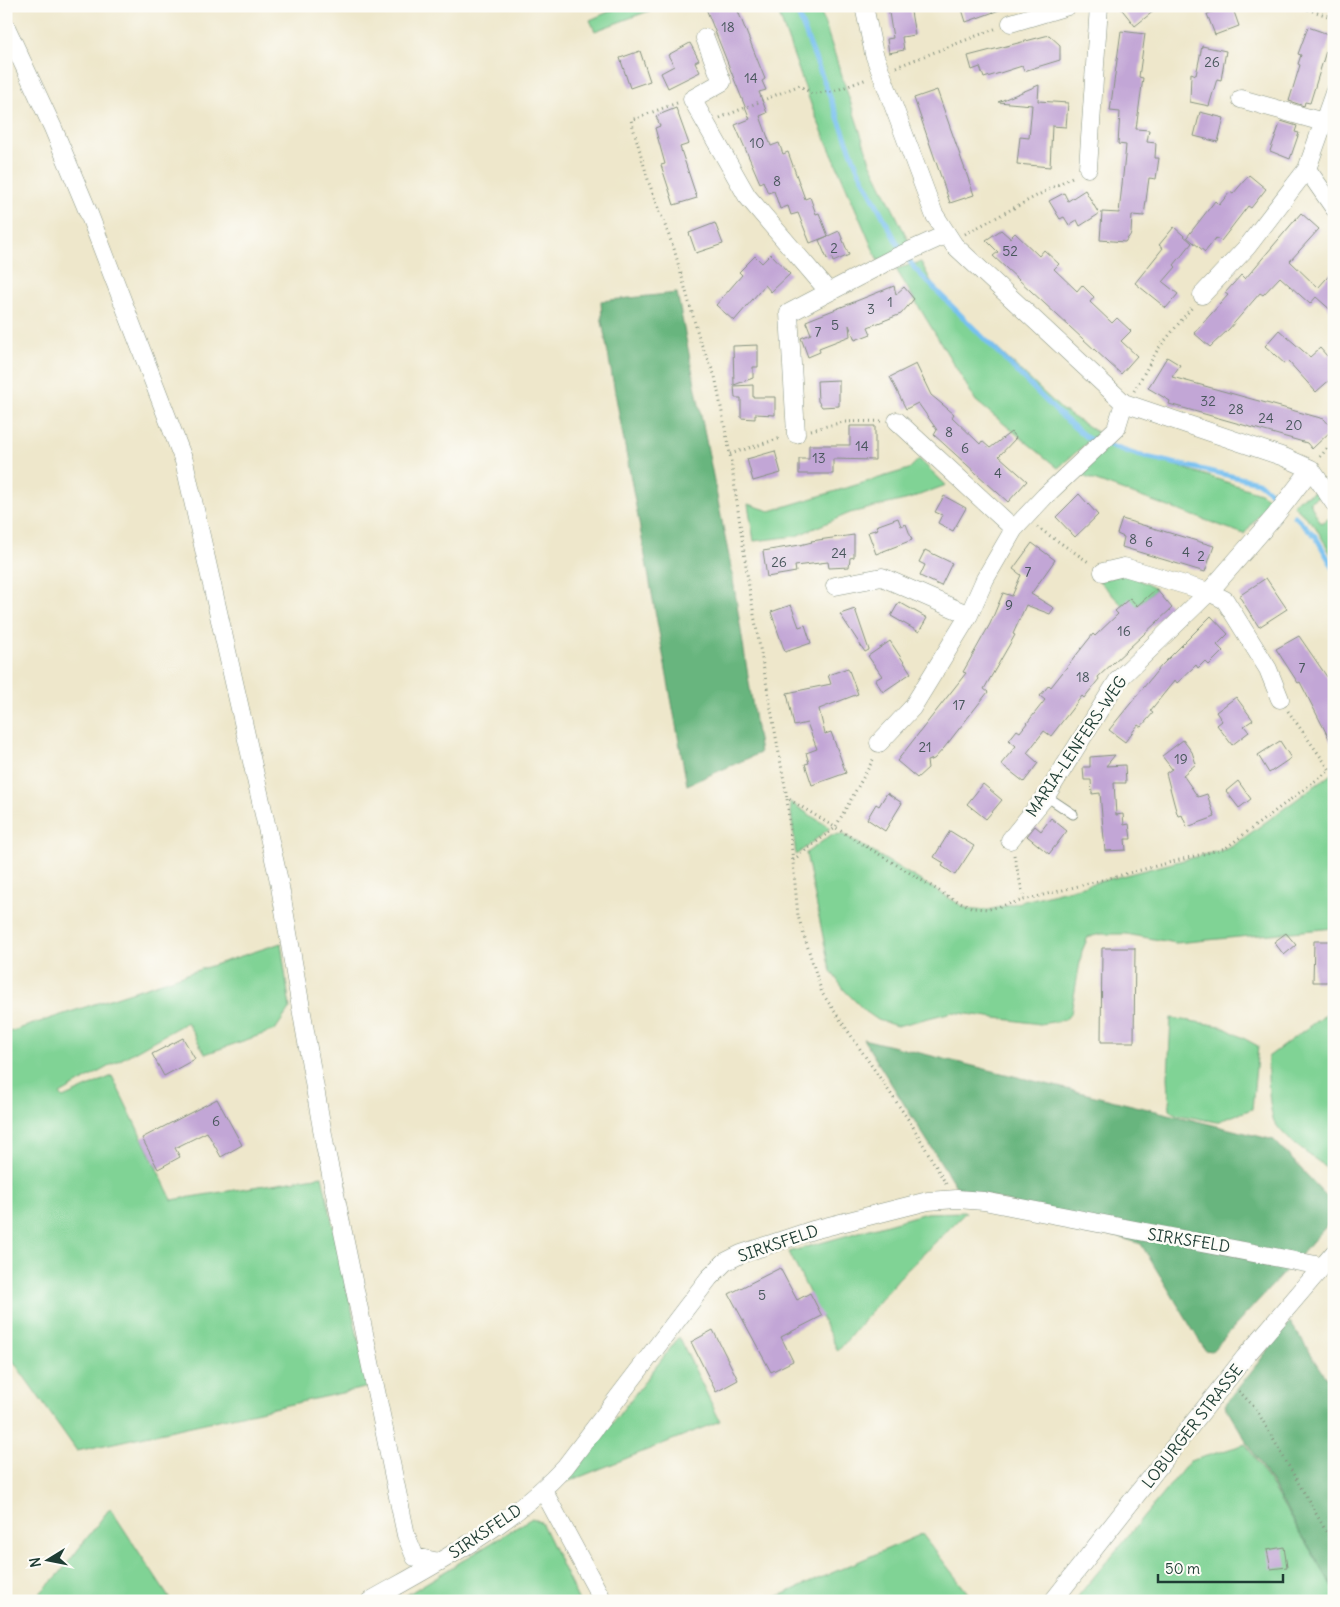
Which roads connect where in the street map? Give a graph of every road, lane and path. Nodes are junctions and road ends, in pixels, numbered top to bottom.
1 (864, 6) edge
2 (1068, 6) edge
3 (1099, 6) edge
4 (1298, 6) edge
5 (1334, 18) edge
6 (1011, 23) joint
7 (6, 27) edge
8 (705, 38) dead end
9 (881, 73) junction
10 (1334, 93) edge
11 (1241, 98) dead end
12 (692, 99) junction
13 (1323, 122) junction
14 (707, 127) junction
15 (1088, 168) joint
16 (1307, 169) junction
17 (1334, 208) edge
18 (947, 234) junction
19 (829, 292) junction
20 (1202, 295) joint
21 (1124, 403) junction
22 (897, 421) joint
23 (796, 434) junction
24 (730, 454) junction
25 (1311, 469) junction
26 (1334, 503) edge
27 (1014, 529) junction
28 (1102, 572) joint
29 (835, 586) dead end
30 (1209, 592) junction
31 (969, 615) junction
32 (1280, 699) joint
33 (879, 743) joint
34 (1332, 768) edge
35 (1046, 796) junction
36 (787, 798) junction
37 (1073, 814) dead end
38 (835, 828) junction
39 (1010, 840) joint
40 (793, 860) junction
41 (1024, 899) junction
42 (957, 1199) junction
43 (1328, 1259) edge
44 (1224, 1385) junction
45 (543, 1490) junction
46 (1334, 1545) edge
47 (439, 1562) junction
48 (370, 1601) edge
49 (603, 1601) edge
50 (1053, 1601) edge

1 - 9 street
2 - 6 street
3 - 15 street
4 - 5 path
6 - 9 path
7 - 47 street
8 - 12 street
9 - 14 path
9 - 18 street
10 - 13 street
11 - 13 street
12 - 14 street
12 - 24 path
13 - 16 street
14 - 19 street
15 - 18 path
16 - 17 street
16 - 20 street
18 - 19 street
18 - 21 street
19 - 23 street
20 - 21 path
21 - 25 street
21 - 27 street
22 - 23 path
22 - 27 street
23 - 24 path
24 - 36 path
25 - 26 street
25 - 30 street, MARIA-LENFERS-WEG
27 - 28 path
27 - 31 street
28 - 30 street
29 - 31 street
30 - 32 street
30 - 35 street, MARIA-LENFERS-WEG
31 - 33 street
32 - 34 path
33 - 38 path
34 - 41 path
35 - 37 lane
35 - 39 street, MARIA-LENFERS-WEG
36 - 38 path
36 - 40 path
38 - 40 path
38 - 41 path
39 - 41 path
40 - 42 path
42 - 43 street, SIRKSFELD
42 - 45 street, SIRKSFELD
43 - 44 street, LOBURGER STRASSE
44 - 46 path
44 - 50 street, LOBURGER STRASSE
45 - 47 street, SIRKSFELD
45 - 49 street
47 - 48 street, SIRKSFELD

